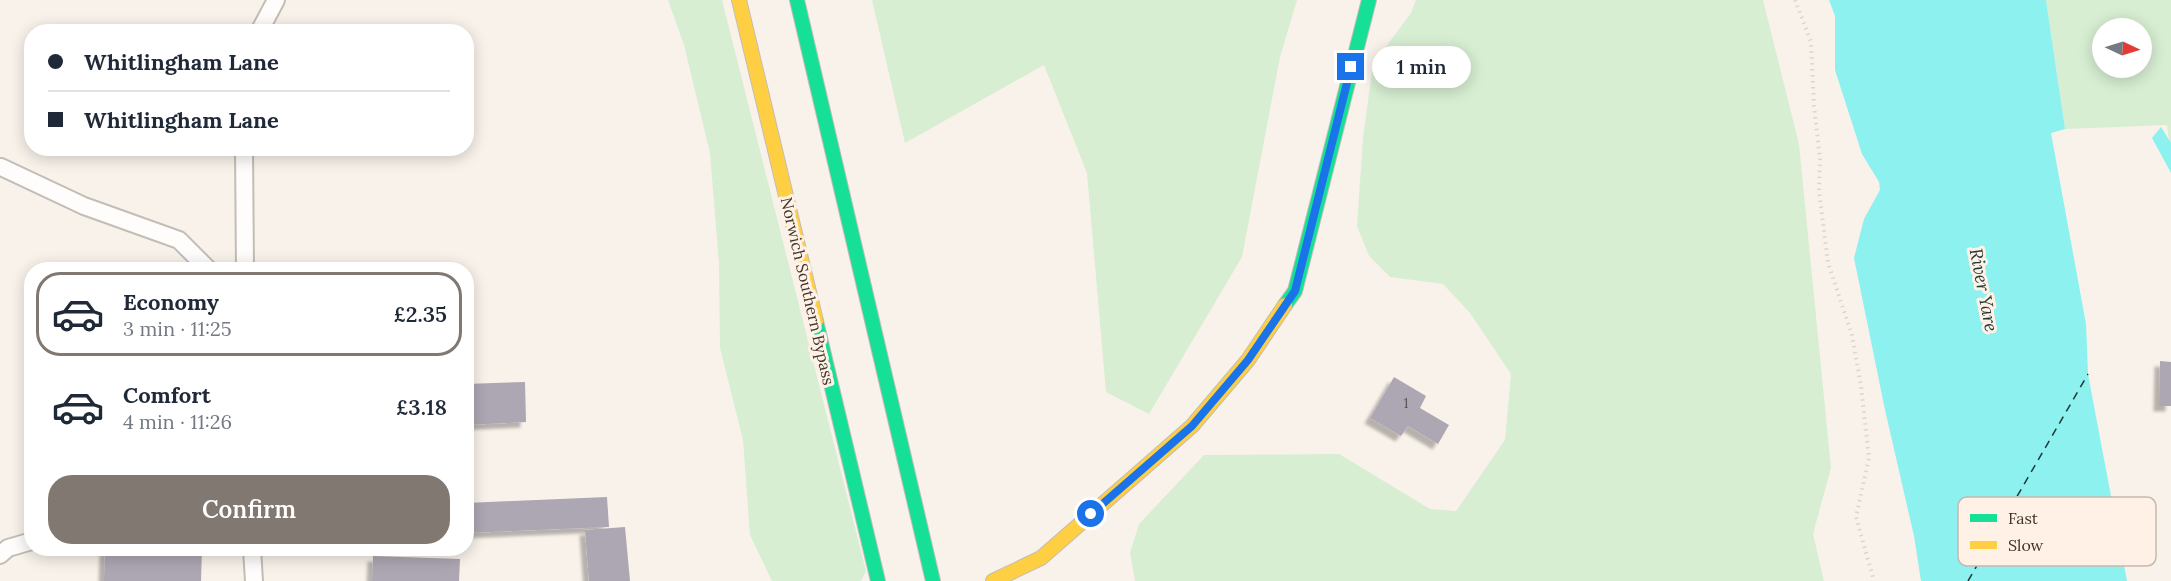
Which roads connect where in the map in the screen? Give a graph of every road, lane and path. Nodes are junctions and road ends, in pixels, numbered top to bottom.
1 (276, 0) edge
2 (739, 0) edge
3 (797, 0) edge
4 (1369, 0) edge
5 (1795, 0) edge
6 (264, 24) edge
7 (244, 156) edge
8 (1, 167) edge
9 (201, 262) edge
10 (245, 262) edge
11 (24, 543) edge
12 (0, 555) edge
13 (252, 556) edge
14 (254, 581) edge
15 (878, 581) edge
16 (933, 581) edge
17 (993, 581) edge
18 (1874, 581) edge

1 - 6 lane
2 - 15 main road, Norwich Southern Bypass
3 - 16 main road
4 - 17 main road
5 - 18 path
7 - 10 lane
8 - 9 lane
11 - 12 lane
13 - 14 lane

